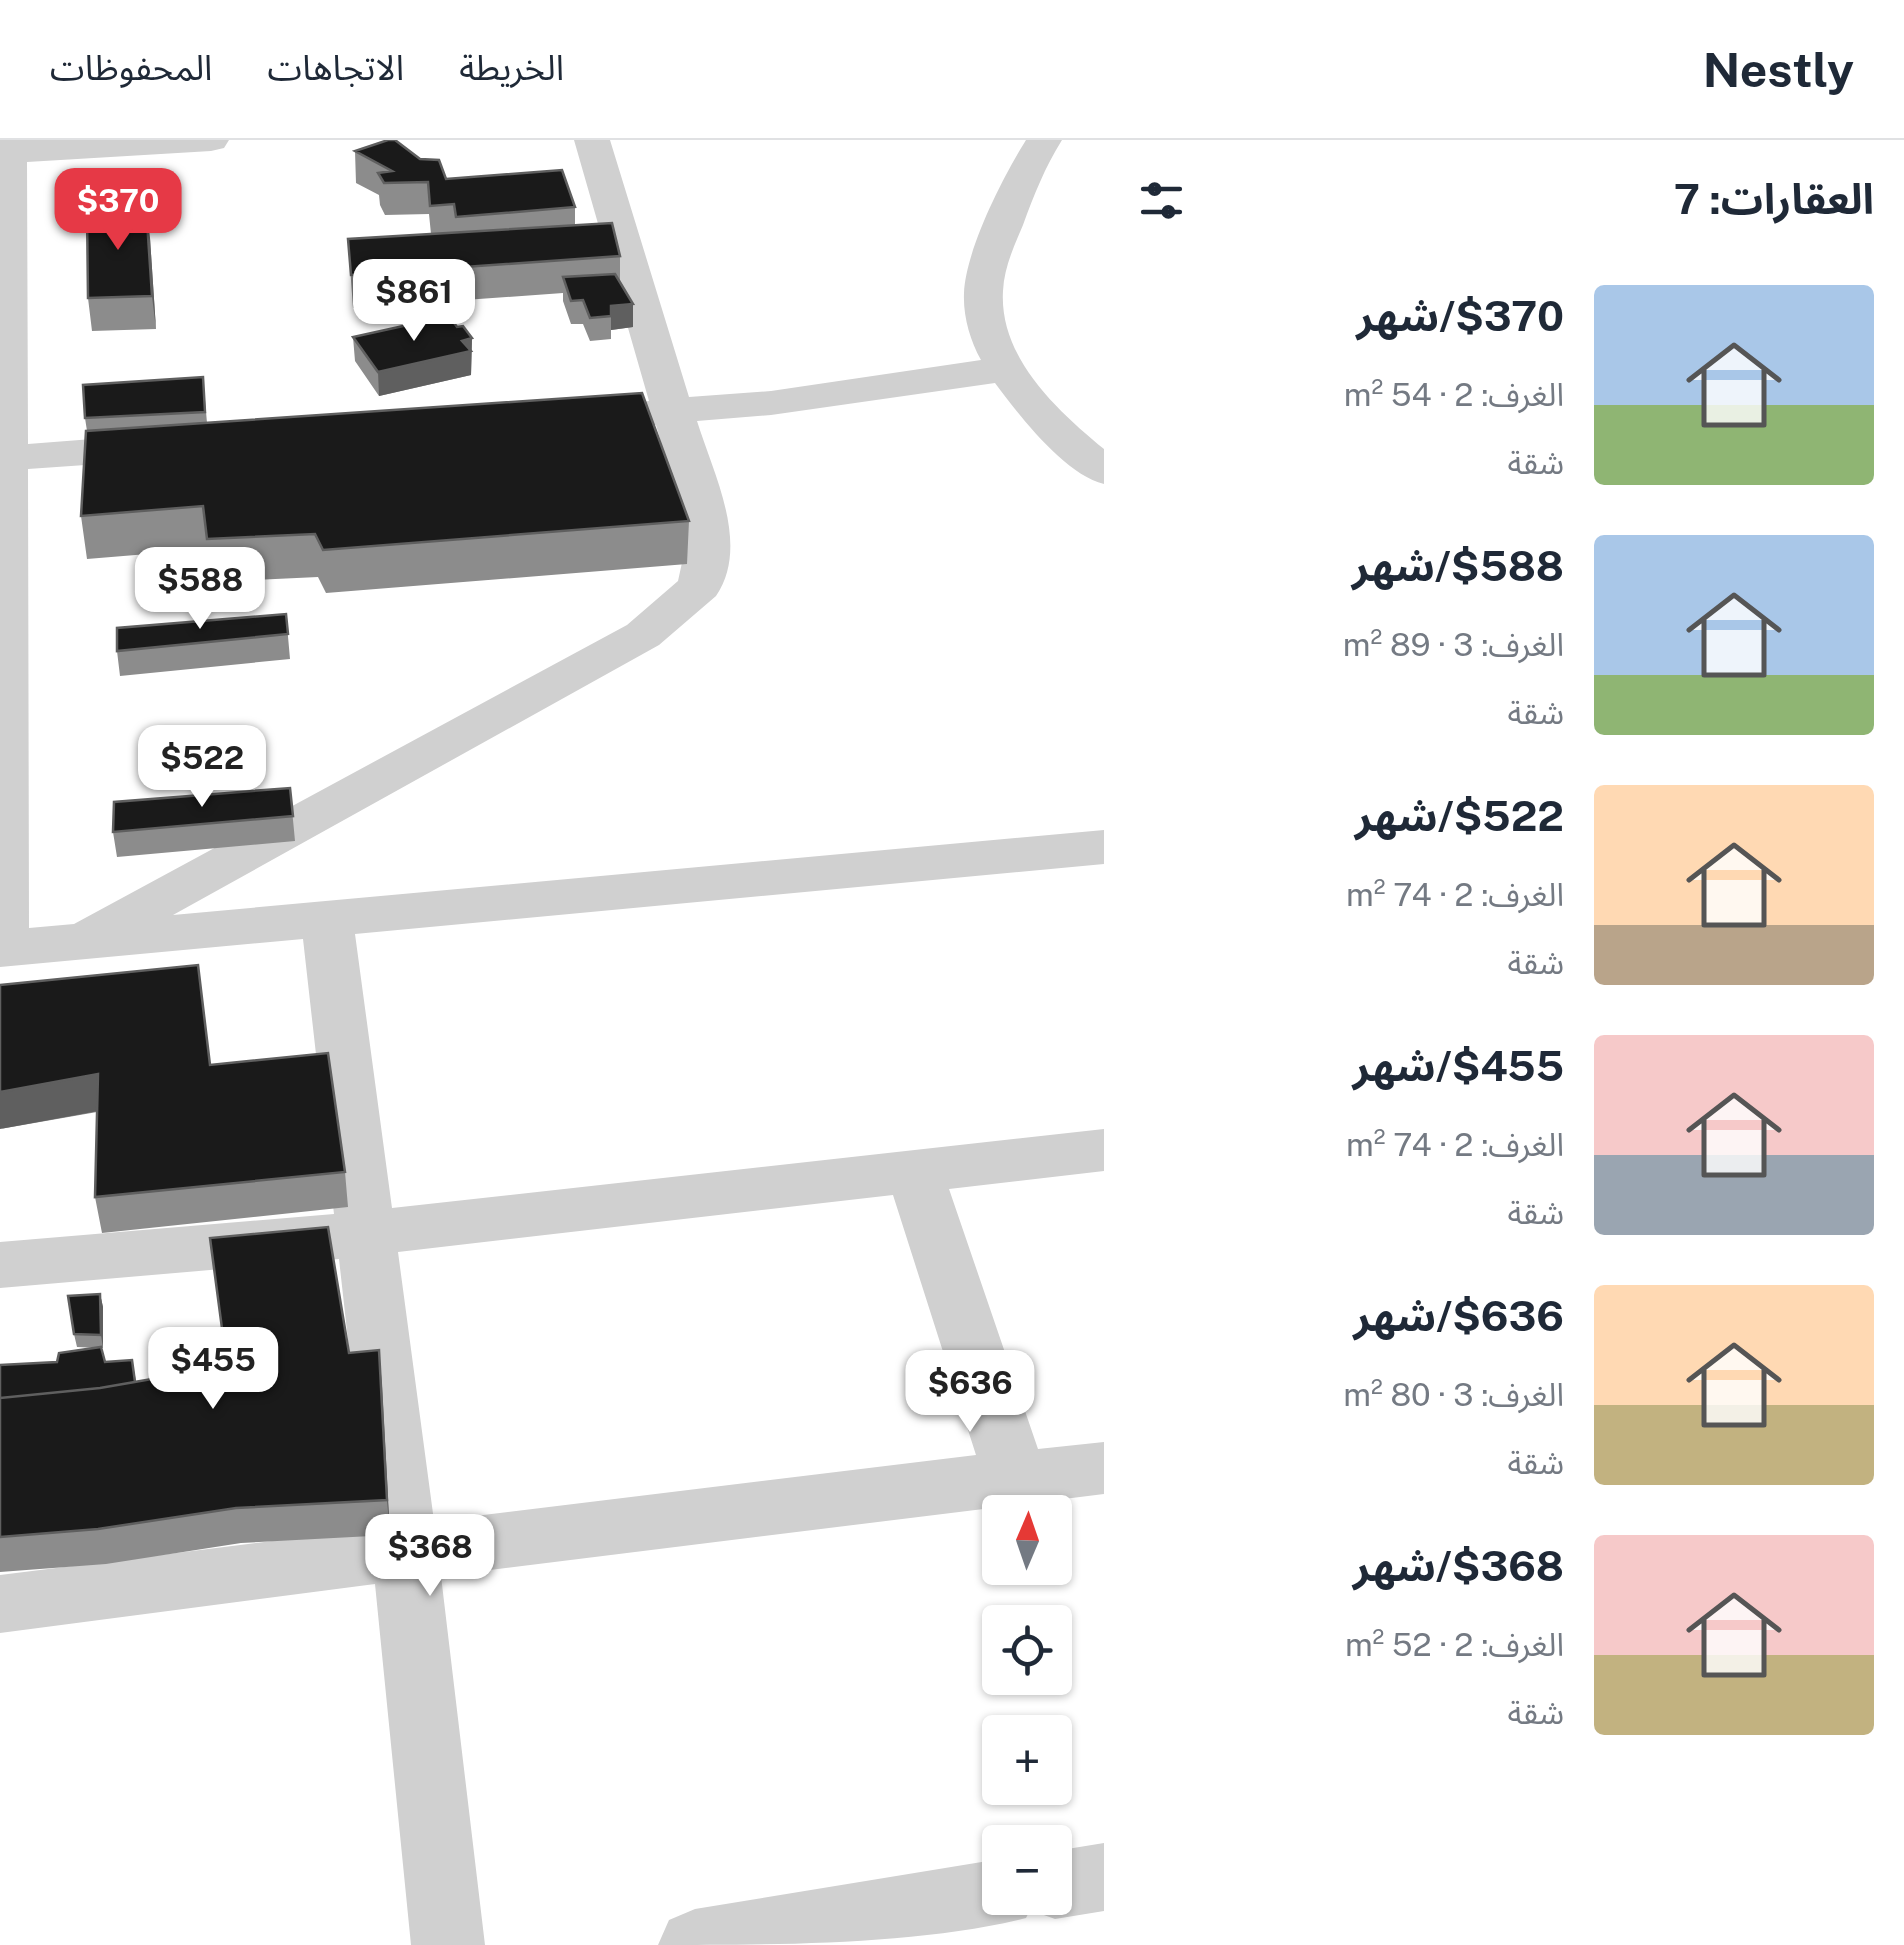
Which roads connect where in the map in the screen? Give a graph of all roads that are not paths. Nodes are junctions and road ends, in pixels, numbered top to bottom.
1 (211, 140) edge
2 (592, 140) edge
3 (1044, 140) edge
4 (9, 146) edge
5 (4, 250) edge
6 (1006, 369) junction
7 (4, 378) edge
8 (674, 412) junction
9 (595, 417) edge
10 (203, 444) edge
11 (7, 458) junction
12 (1104, 471) edge
13 (3, 534) edge
14 (2, 708) edge
15 (1104, 846) edge
16 (327, 919) junction
17 (85, 942) junction
18 (1, 949) edge
19 (1104, 1150) edge
20 (914, 1172) junction
21 (363, 1234) junction
22 (0, 1265) edge
23 (1104, 1468) edge
24 (1016, 1478) junction
25 (405, 1554) junction
26 (0, 1604) edge
27 (1104, 1877) edge
28 (1072, 1882) edge
29 (982, 1897) edge
30 (448, 1945) edge
31 (695, 1945) edge

1 - 4 street
2 - 8 street
3 - 6 street
4 - 5 street
5 - 7 street
6 - 8 street
6 - 12 street
7 - 11 street
8 - 9 street
8 - 17 street
10 - 11 street
11 - 13 street
13 - 14 street
14 - 18 street
15 - 16 street
16 - 17 street
16 - 21 street
17 - 18 street
19 - 20 street
20 - 21 street
20 - 24 street
21 - 22 street
21 - 25 street
23 - 24 street
24 - 25 street
25 - 26 street
25 - 30 street
27 - 28 street
29 - 31 street

